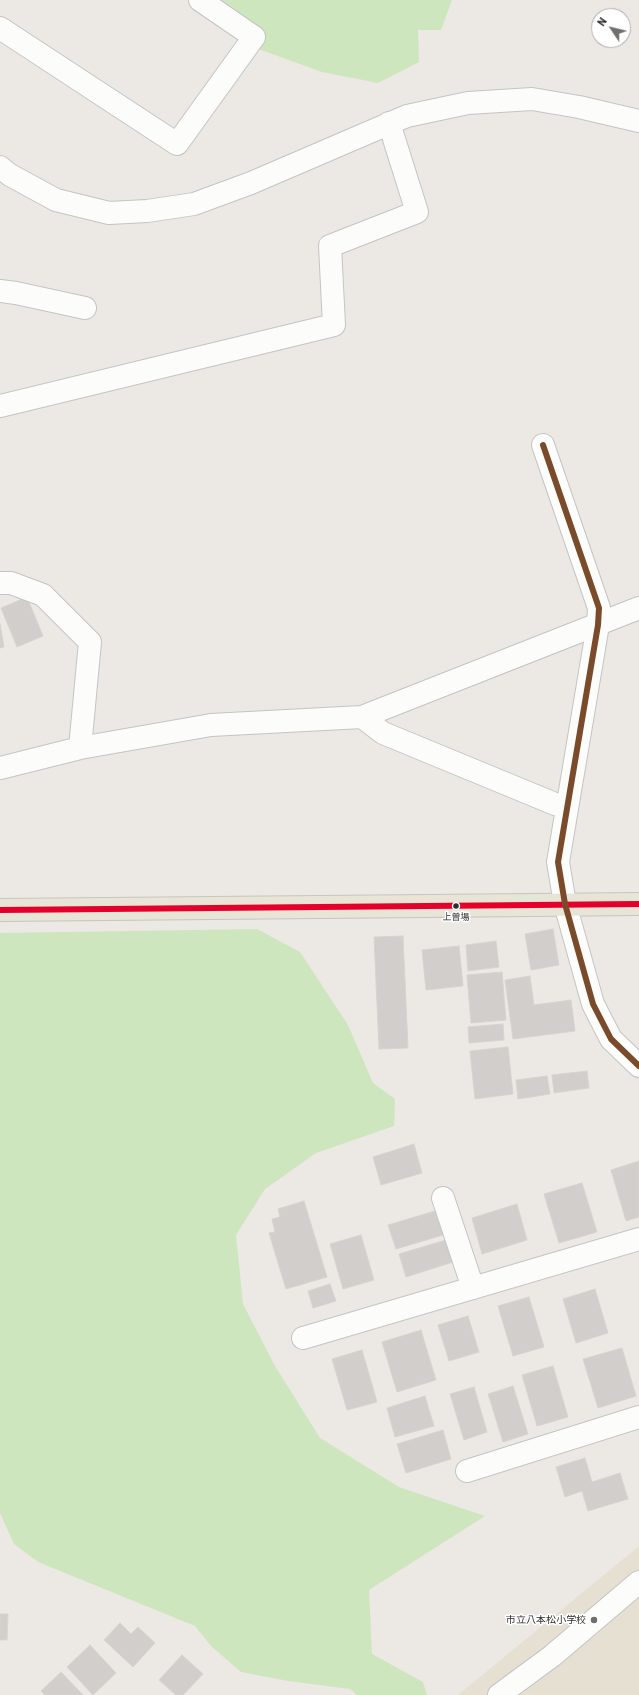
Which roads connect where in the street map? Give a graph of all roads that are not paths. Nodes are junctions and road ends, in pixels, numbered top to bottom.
1 (200, 0) edge
2 (0, 28) edge
3 (639, 121) edge
4 (389, 123) junction
5 (0, 167) edge
6 (0, 291) edge
7 (85, 308) dead end
8 (0, 406) edge
9 (543, 445) dead end
10 (0, 583) edge
11 (639, 608) edge
12 (598, 624) junction
13 (362, 717) junction
14 (80, 748) junction
15 (0, 768) edge
16 (567, 808) junction
17 (565, 904) junction
18 (639, 904) edge
19 (0, 910) edge
20 (639, 1066) edge
21 (443, 1198) dead end
22 (639, 1239) edge
23 (473, 1288) junction
24 (303, 1338) dead end
25 (639, 1417) edge
26 (468, 1471) dead end
27 (639, 1582) edge
28 (498, 1695) edge

1 - 2 street
3 - 4 street
4 - 5 street
4 - 8 street
6 - 7 street
9 - 12 street
10 - 14 street
11 - 12 street
12 - 13 street
12 - 16 street
13 - 14 street
13 - 16 street
14 - 15 street
16 - 17 street
17 - 18 main road
17 - 19 main road
17 - 20 street
21 - 23 street
22 - 23 street
23 - 24 street
25 - 26 street
27 - 28 street

